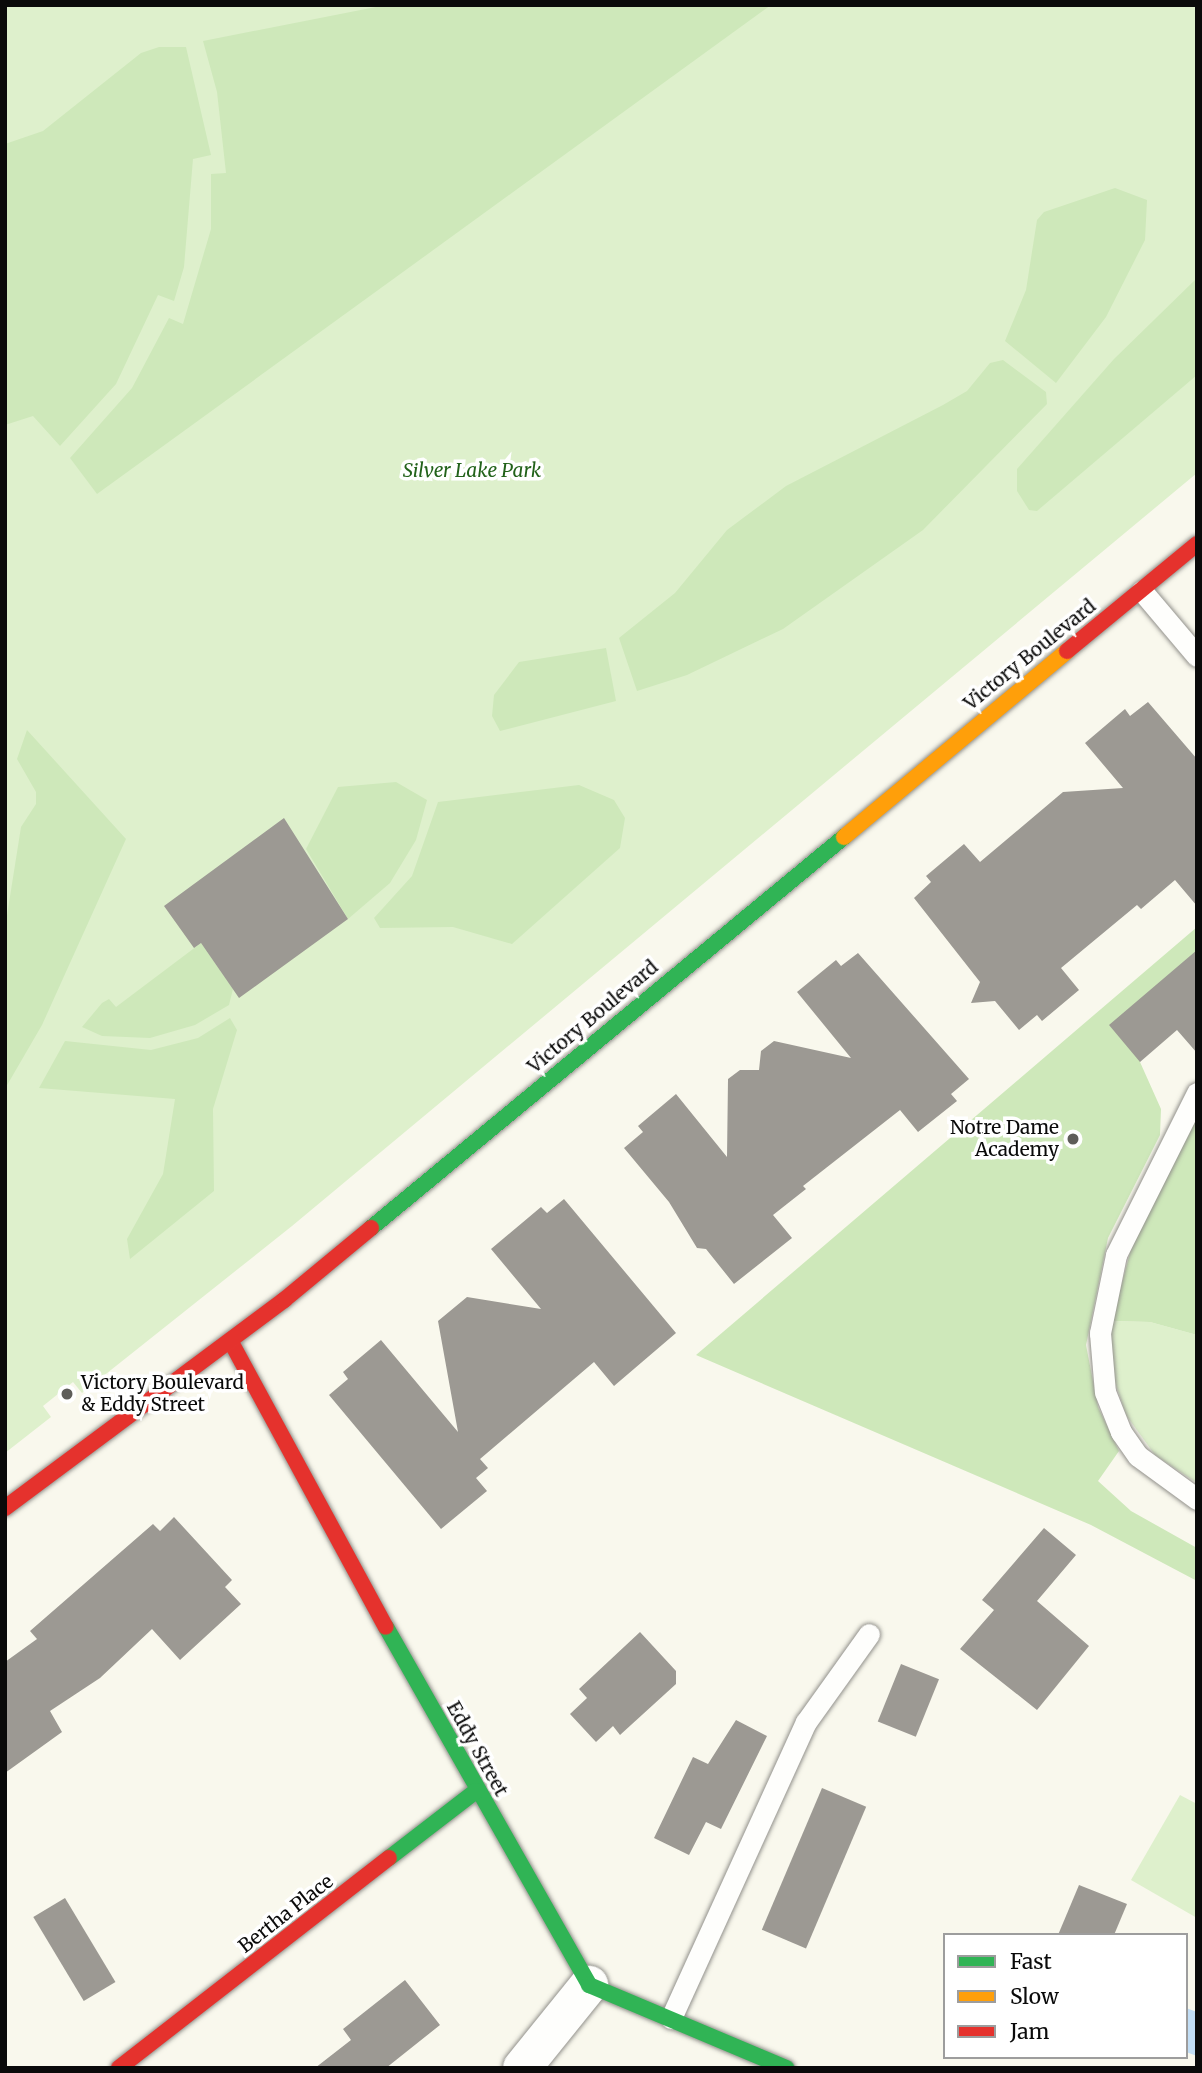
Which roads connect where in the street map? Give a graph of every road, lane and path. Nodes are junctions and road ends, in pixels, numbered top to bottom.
1 (1197, 544) edge
2 (1142, 591) junction
3 (1197, 656) edge
4 (1197, 1093) edge
5 (231, 1342) junction
6 (1197, 1499) edge
7 (5, 1508) edge
8 (869, 1634) dead end
9 (476, 1791) junction
10 (589, 1985) junction
11 (671, 2018) junction
12 (119, 2068) edge
13 (522, 2068) edge
14 (786, 2068) edge

1 - 2 main road, Victory Boulevard
2 - 3 lane
2 - 5 main road, Victory Boulevard
4 - 6 lane
5 - 7 main road, Victory Boulevard
5 - 9 main road, Eddy Street
8 - 11 lane
9 - 10 main road, Eddy Street
9 - 12 main road, Bertha Place
10 - 11 main road
10 - 13 street
11 - 14 main road

